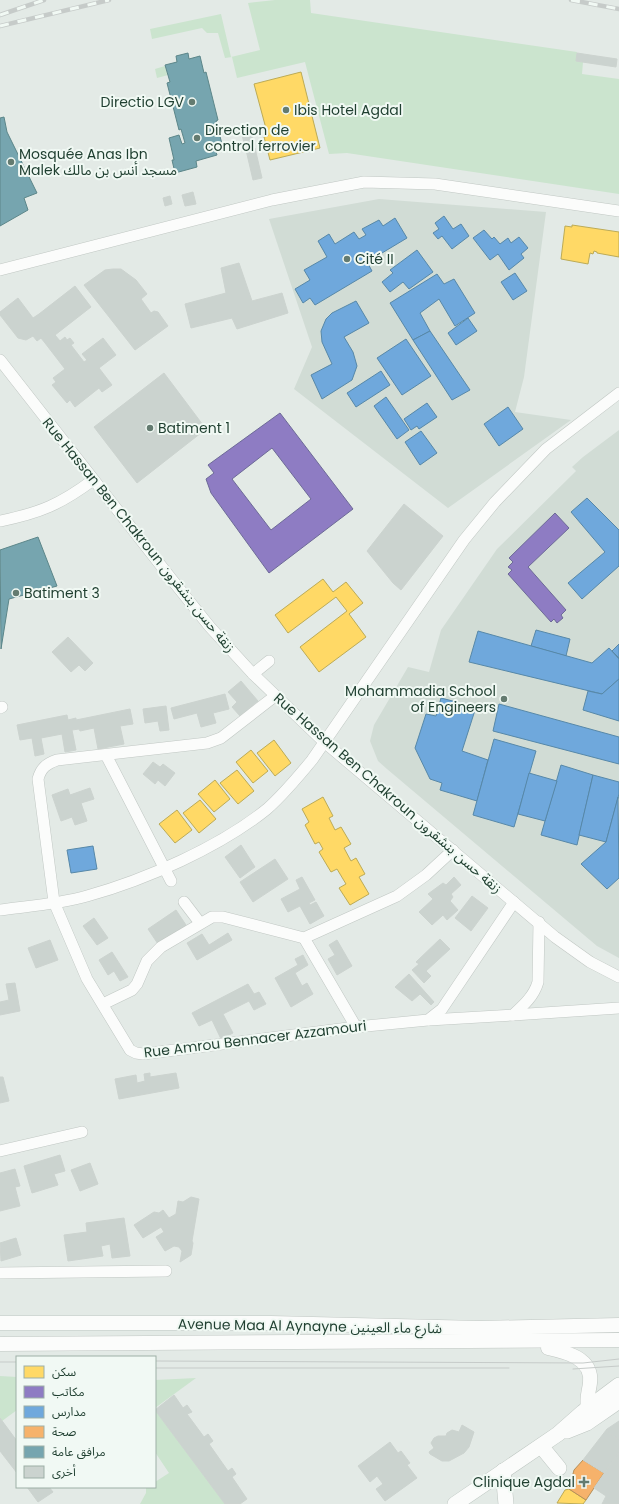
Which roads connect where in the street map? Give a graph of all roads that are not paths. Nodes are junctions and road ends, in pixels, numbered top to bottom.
1 (619, 211) edge
2 (0, 270) edge
3 (0, 360) edge
4 (619, 393) edge
5 (93, 480) junction
6 (0, 521) edge
7 (269, 661) dead end
8 (253, 674) junction
9 (275, 696) junction
10 (323, 741) junction
11 (106, 756) junction
12 (453, 850) junction
13 (164, 868) junction
14 (171, 881) dead end
15 (54, 902) junction
16 (184, 902) dead end
17 (514, 902) junction
18 (0, 910) edge
19 (539, 922) junction
20 (200, 923) junction
21 (304, 938) junction
22 (619, 977) edge
23 (103, 1004) junction
24 (619, 1008) edge
25 (514, 1015) junction
26 (428, 1020) junction
27 (356, 1027) junction
28 (82, 1132) dead end
29 (0, 1151) edge
30 (166, 1271) dead end
31 (0, 1273) edge
32 (0, 1323) edge
33 (619, 1325) edge
34 (619, 1340) edge
35 (527, 1342) junction
36 (0, 1344) edge
37 (619, 1385) edge
38 (619, 1401) edge
39 (588, 1408) junction
40 (558, 1434) junction
41 (541, 1446) junction
42 (559, 1468) dead end
43 (503, 1471) junction
44 (455, 1504) edge
45 (506, 1504) edge

1 - 2 street
3 - 5 street, Rue Hassan Ben Chakroun زنقة حسن بنشقرون
4 - 10 street
5 - 6 street
5 - 8 street, Rue Hassan Ben Chakroun زنقة حسن بنشقرون
7 - 8 street
8 - 9 street, Rue Hassan Ben Chakroun زنقة حسن بنشقرون
9 - 10 street, Rue Hassan Ben Chakroun زنقة حسن بنشقرون
9 - 11 street, Rue Amrou Bennacer Azzamouri
10 - 12 street, Rue Hassan Ben Chakroun زنقة حسن بنشقرون
10 - 13 street
11 - 13 street
11 - 15 street, Rue Amrou Bennacer Azzamouri
12 - 17 street, Rue Hassan Ben Chakroun زنقة حسن بنشقرون
12 - 21 street
13 - 14 street
13 - 15 street
15 - 18 street
15 - 23 street, Rue Amrou Bennacer Azzamouri
16 - 20 street
17 - 19 street, Rue Hassan Ben Chakroun زنقة حسن بنشقرون
17 - 26 street
19 - 22 street, Rue Hassan Ben Chakroun زنقة حسن بنشقرون
19 - 25 street
20 - 21 street
20 - 23 street
21 - 27 street
23 - 27 street, Rue Amrou Bennacer Azzamouri
24 - 25 street, Rue Amrou Bennacer Azzamouri
25 - 26 street, Rue Amrou Bennacer Azzamouri
26 - 27 street, Rue Amrou Bennacer Azzamouri
28 - 29 street
30 - 31 street
32 - 33 street, Avenue Maa Al Aynayne شارع ماء العينين
34 - 35 street, Avenue Maa Al Aynayne شارع ماء العينين
35 - 36 street, Avenue Maa Al Aynayne شارع ماء العينين
35 - 39 street
37 - 39 main road
38 - 40 main road
39 - 40 main road
40 - 41 main road
41 - 42 main road
41 - 43 main road
43 - 44 main road
43 - 45 main road

